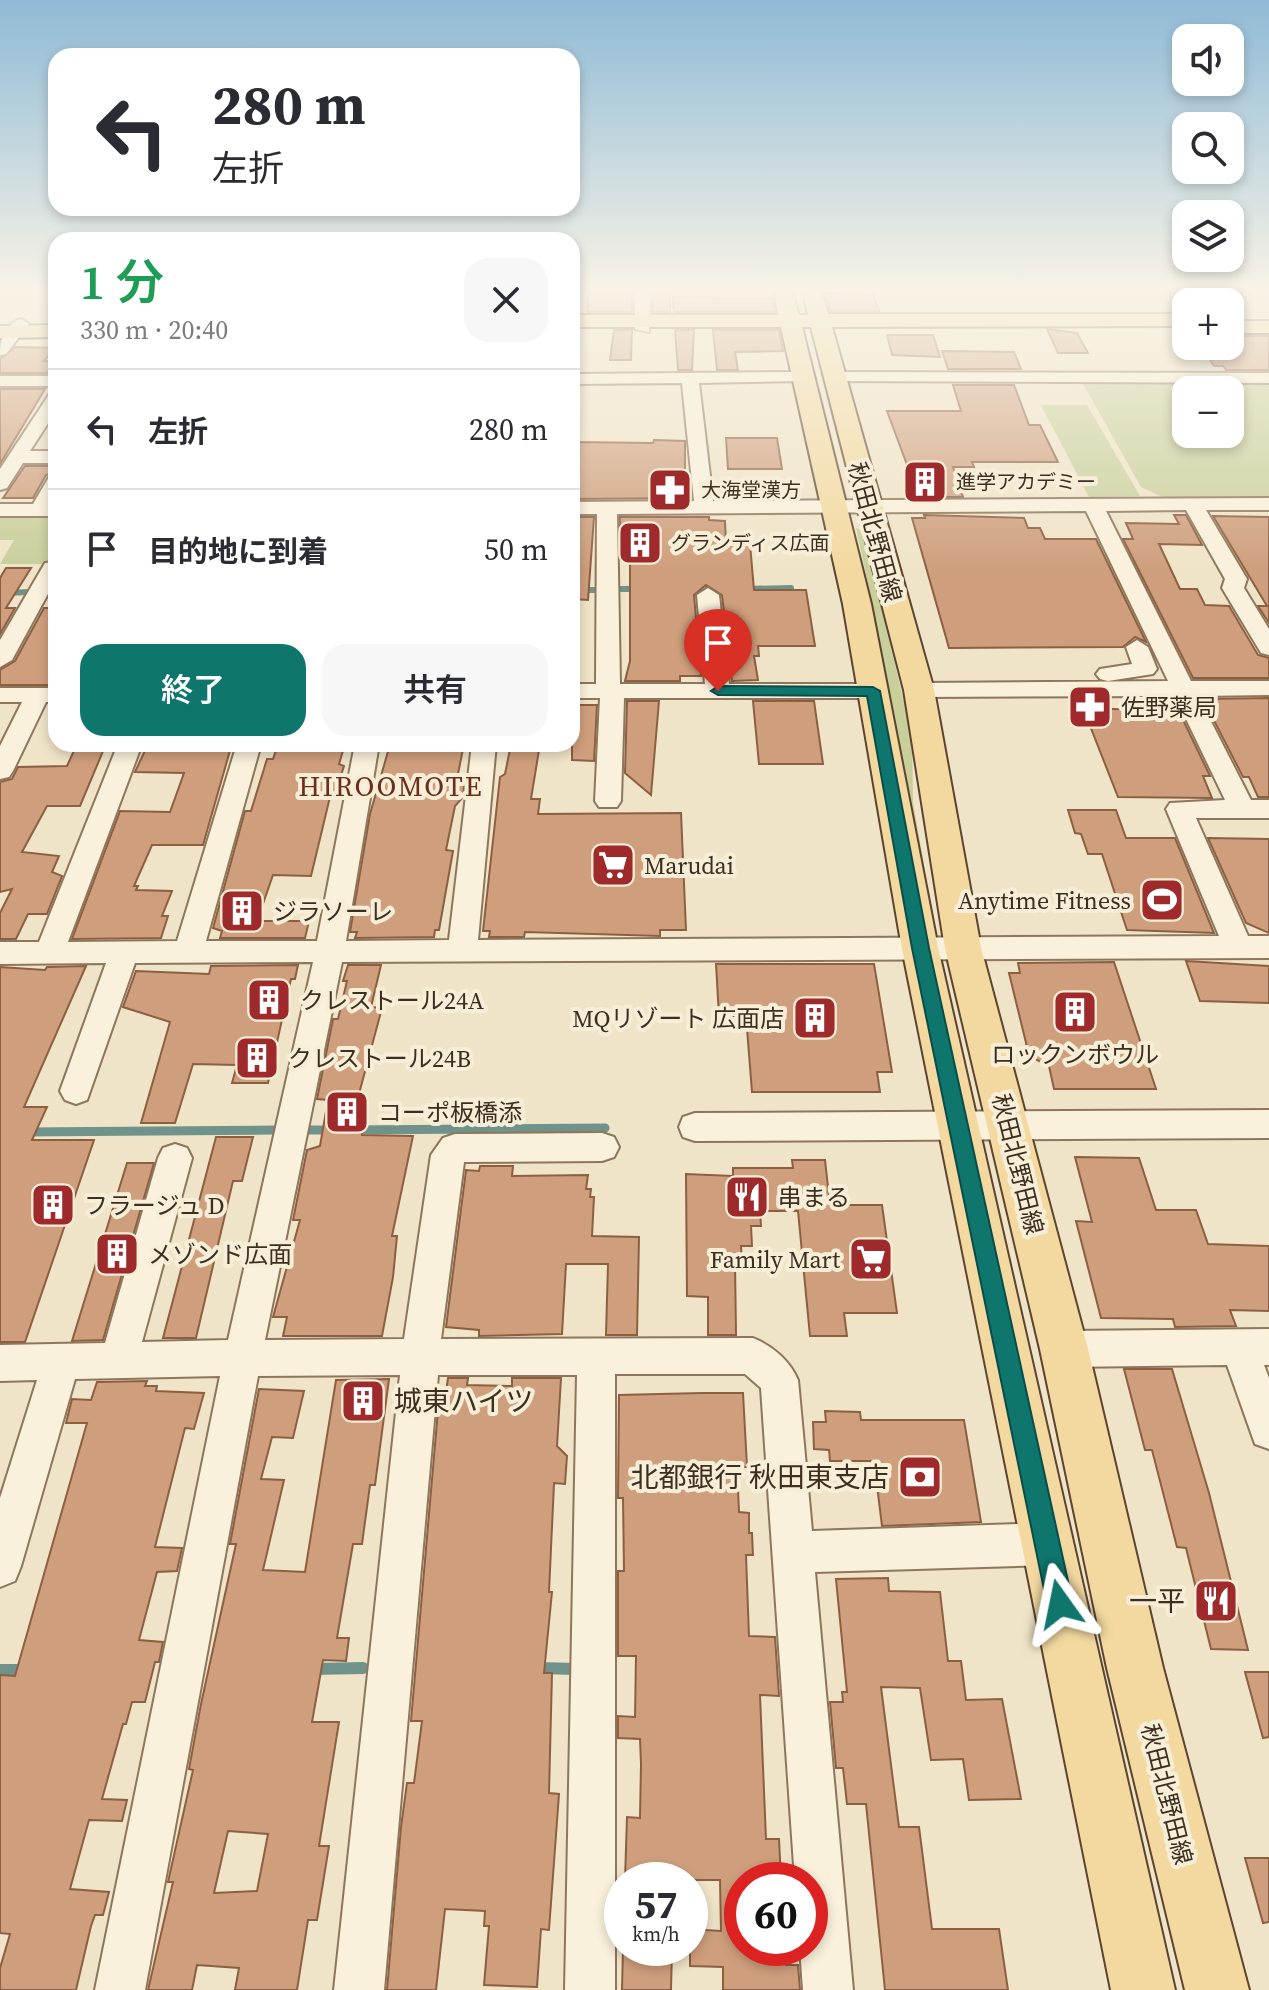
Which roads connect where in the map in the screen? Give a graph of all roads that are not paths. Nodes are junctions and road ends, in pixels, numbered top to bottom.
1 (691, 384) edge
2 (803, 384) edge
3 (836, 384) edge
4 (48, 410) edge
5 (18, 457) junction
6 (48, 457) edge
7 (0, 484) edge
8 (1192, 504) junction
9 (1269, 504) edge
10 (1043, 505) junction
11 (1093, 505) junction
12 (704, 506) junction
13 (607, 507) junction
14 (836, 507) junction
15 (867, 507) junction
16 (580, 508) edge
17 (0, 510) edge
18 (47, 510) edge
19 (1026, 523) dead end
20 (48, 574) edge
21 (708, 595) dead end
22 (1137, 647) dead end
23 (1269, 648) edge
24 (0, 660) edge
25 (1183, 686) junction
26 (1099, 688) junction
27 (1269, 688) edge
28 (610, 690) junction
29 (919, 690) junction
30 (580, 691) edge
31 (718, 691) junction
32 (873, 691) junction
33 (0, 695) edge
34 (47, 695) edge
35 (127, 752) edge
36 (247, 752) edge
37 (366, 752) edge
38 (483, 752) edge
39 (0, 771) edge
40 (608, 801) dead end
41 (1242, 809) junction
42 (1269, 809) edge
43 (1238, 947) junction
44 (1269, 947) edge
45 (920, 948) junction
46 (963, 948) junction
47 (463, 949) junction
48 (330, 950) junction
49 (0, 953) edge
50 (49, 953) junction
51 (188, 953) junction
52 (124, 954) junction
53 (76, 1091) dead end
54 (1269, 1124) edge
55 (983, 1126) junction
56 (695, 1127) dead end
57 (602, 1147) dead end
58 (175, 1158) dead end
59 (1254, 1347) edge
60 (1064, 1349) junction
61 (243, 1358) junction
62 (596, 1358) junction
63 (422, 1359) junction
64 (118, 1361) junction
65 (61, 1362) junction
66 (0, 1363) edge
67 (1269, 1430) edge
68 (1047, 1544) junction
69 (794, 1552) junction
70 (0, 1566) edge
71 (120, 1990) edge
72 (359, 1990) edge
73 (590, 1990) edge
74 (828, 1990) edge
75 (1143, 1990) edge
76 (1217, 1990) edge

1 - 12 street
2 - 14 main road, 秋田北野田線
3 - 15 main road, 秋田北野田線
4 - 5 street
5 - 6 street
5 - 7 street
8 - 9 street
8 - 11 street
8 - 23 street
10 - 11 street
10 - 15 street
10 - 19 street
11 - 25 street
12 - 13 street
12 - 14 street
13 - 16 street
13 - 28 street
14 - 15 street
14 - 32 main road, 秋田北野田線
15 - 29 main road, 秋田北野田線
17 - 18 street
20 - 24 street
21 - 31 street
22 - 26 street
25 - 26 street
25 - 27 street
25 - 41 street
26 - 29 street
28 - 30 street
28 - 31 street
28 - 40 street
29 - 46 main road, 秋田北野田線
31 - 32 street
32 - 45 main road, 秋田北野田線
33 - 34 street
34 - 39 street
35 - 50 street
36 - 51 street
37 - 48 street
38 - 47 street
41 - 42 street
41 - 43 street
43 - 44 street
43 - 46 street
45 - 46 street
45 - 47 street
45 - 55 main road, 秋田北野田線
46 - 55 main road, 秋田北野田線
47 - 48 street
48 - 51 street
48 - 61 street
49 - 50 street
50 - 52 street
51 - 52 street
52 - 53 street
54 - 55 street
55 - 56 street
55 - 60 main road, 秋田北野田線
55 - 68 main road, 秋田北野田線
57 - 63 street
58 - 64 street
59 - 60 street
59 - 67 street
60 - 76 main road, 秋田北野田線
61 - 63 street
61 - 64 street
61 - 71 street
62 - 63 street
62 - 69 street
62 - 73 street
63 - 72 street
64 - 65 street
65 - 66 street
65 - 70 street
68 - 69 street
68 - 75 main road, 秋田北野田線
69 - 74 street

